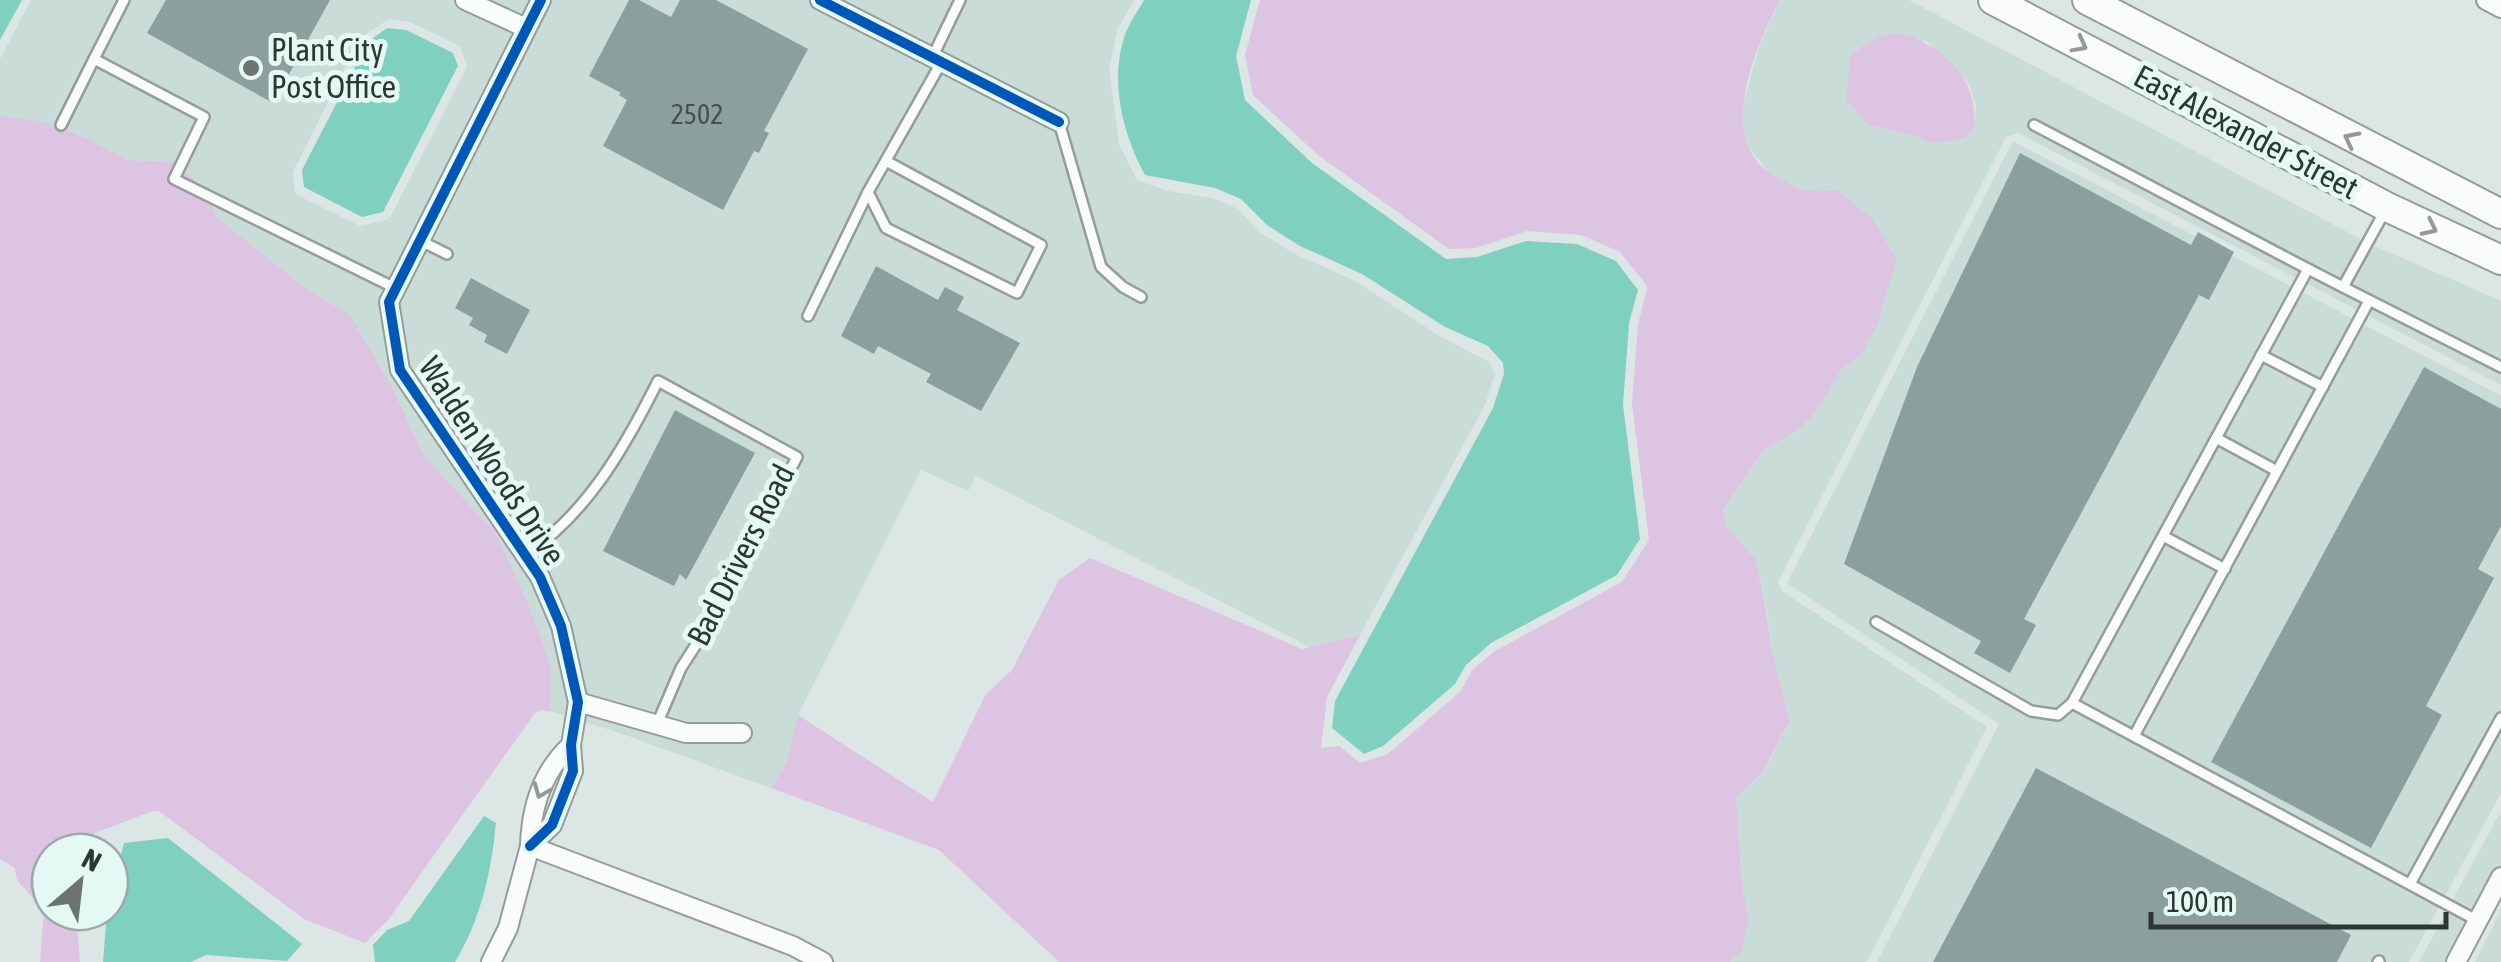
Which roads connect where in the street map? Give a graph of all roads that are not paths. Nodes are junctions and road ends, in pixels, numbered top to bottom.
1 (124, 0) edge
2 (465, 0) edge
3 (540, 0) edge
4 (820, 0) edge
5 (960, 0) edge
6 (1994, 0) edge
7 (2087, 0) edge
8 (2486, 0) edge
9 (2501, 8) edge
10 (526, 28) junction
11 (94, 59) junction
12 (936, 60) junction
13 (1059, 122) joint
14 (61, 125) dead end
15 (2034, 125) dead end
16 (886, 161) junction
17 (868, 192) junction
18 (2387, 206) junction
19 (2501, 214) edge
20 (418, 240) junction
21 (447, 254) dead end
22 (2501, 260) edge
23 (2308, 269) junction
24 (2343, 287) junction
25 (394, 288) junction
26 (1141, 296) dead end
27 (2369, 301) junction
28 (808, 316) dead end
29 (2261, 354) junction
30 (2501, 366) edge
31 (2322, 387) junction
32 (2216, 438) junction
33 (2277, 471) junction
34 (2162, 536) junction
35 (525, 555) junction
36 (2224, 569) junction
37 (1876, 622) dead end
38 (578, 702) junction
39 (2072, 703) junction
40 (2501, 718) edge
41 (657, 724) junction
42 (742, 733) dead end
43 (2134, 736) junction
44 (530, 846) junction
45 (2501, 877) edge
46 (2410, 884) junction
47 (2478, 921) junction
48 (492, 962) edge
49 (823, 962) edge
50 (2456, 962) edge

1 - 11 lane
2 - 10 street
3 - 10 street, Walden Woods Drive
4 - 12 street
5 - 12 lane
6 -> 18 main road, East Alexander Street
19 -> 7 main road, East Alexander Street
8 - 9 street
10 - 20 street, Walden Woods Drive
11 - 14 lane
11 - 25 lane
12 - 13 street
12 - 16 lane
13 - 26 lane
15 - 23 lane
16 - 17 lane
16 - 17 lane
17 - 28 lane
18 -> 22 main road, East Alexander Street
18 - 24 lane
20 - 21 lane
20 - 25 street, Walden Woods Drive
23 - 24 lane
23 - 29 lane
24 - 27 lane
25 - 35 street, Walden Woods Drive
27 - 30 lane
27 - 31 lane
29 - 31 lane
29 - 32 lane
31 - 33 lane
32 - 33 lane
32 - 34 lane
33 - 36 lane
34 - 36 lane
34 - 39 lane
35 - 38 street, Walden Woods Drive
35 - 41 lane, Bad Drivers Road
36 - 43 lane
37 - 39 lane
38 - 41 street
38 - 44 street, Walden Woods Drive
39 - 43 lane
40 - 46 lane
41 - 42 street
43 - 46 lane
44 - 48 street, Walden Woods Drive
44 - 49 street
45 - 47 street
46 - 47 lane
47 - 50 street

